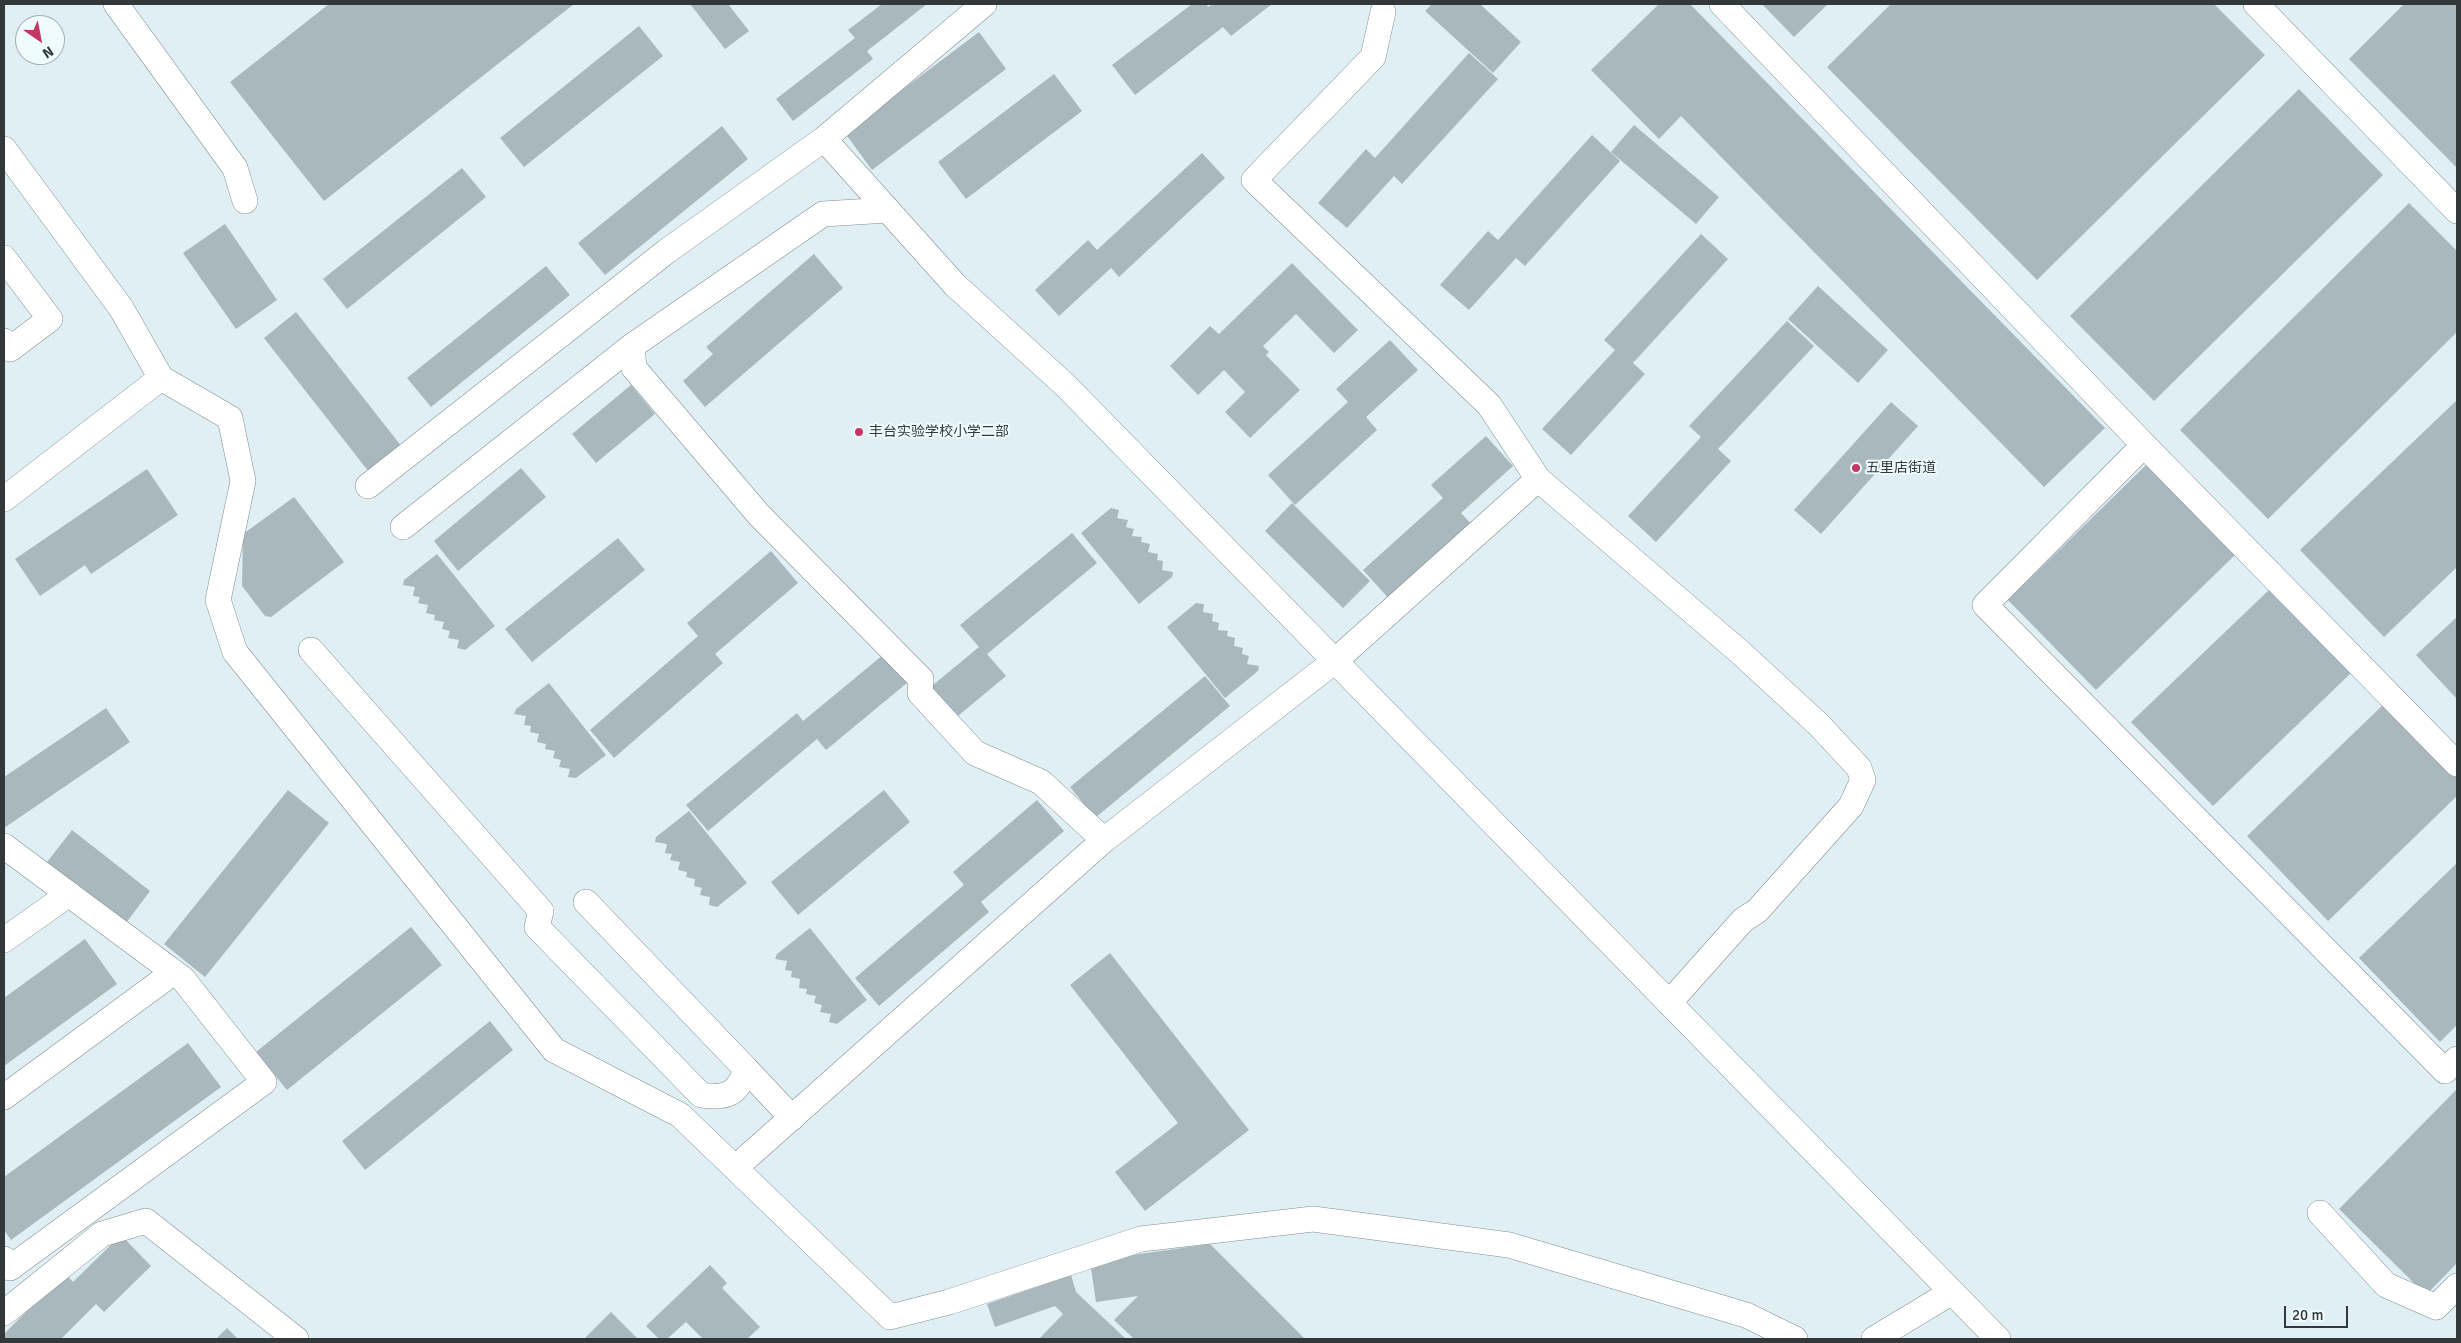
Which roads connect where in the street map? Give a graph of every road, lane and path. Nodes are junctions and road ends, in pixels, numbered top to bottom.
1 (984, 4) edge
2 (1722, 4) edge
3 (2256, 4) edge
4 (126, 8) edge
5 (1383, 12) dead end
6 (824, 140) junction
7 (4, 149) edge
8 (245, 201) dead end
9 (888, 210) junction
10 (2457, 211) edge
11 (4, 258) edge
12 (4, 341) edge
13 (632, 346) junction
14 (161, 378) junction
15 (2144, 446) junction
16 (1538, 479) junction
17 (368, 486) dead end
18 (4, 499) edge
19 (402, 527) dead end
20 (311, 650) dead end
21 (1336, 660) junction
22 (2457, 764) edge
23 (1104, 840) junction
24 (4, 846) edge
25 (68, 894) junction
26 (586, 902) dead end
27 (4, 940) edge
28 (174, 972) junction
29 (1669, 1003) junction
30 (2457, 1059) edge
31 (746, 1069) junction
32 (4, 1097) edge
33 (792, 1118) junction
34 (735, 1168) junction
35 (2320, 1213) dead end
36 (4, 1259) edge
37 (2457, 1286) edge
38 (1952, 1292) junction
39 (4, 1314) edge
40 (296, 1339) edge
41 (1795, 1339) edge
42 (1874, 1339) edge
43 (1998, 1339) edge

1 - 6 street
2 - 15 street
3 - 10 street
4 - 8 street
5 - 16 street
6 - 9 street
6 - 17 street
7 - 14 street
9 - 13 street
9 - 21 street
11 - 12 street
13 - 19 street
13 - 23 street
14 - 18 street
14 - 34 street
15 - 22 street
15 - 30 street
16 - 21 street
16 - 29 street
20 - 31 street
21 - 23 street
21 - 29 street
23 - 33 street
24 - 25 street
25 - 27 street
25 - 28 street
26 - 31 street
28 - 32 street
28 - 36 street
29 - 38 street
31 - 33 street
33 - 34 street
34 - 41 street
35 - 37 street
38 - 42 street
38 - 43 street
39 - 40 street

